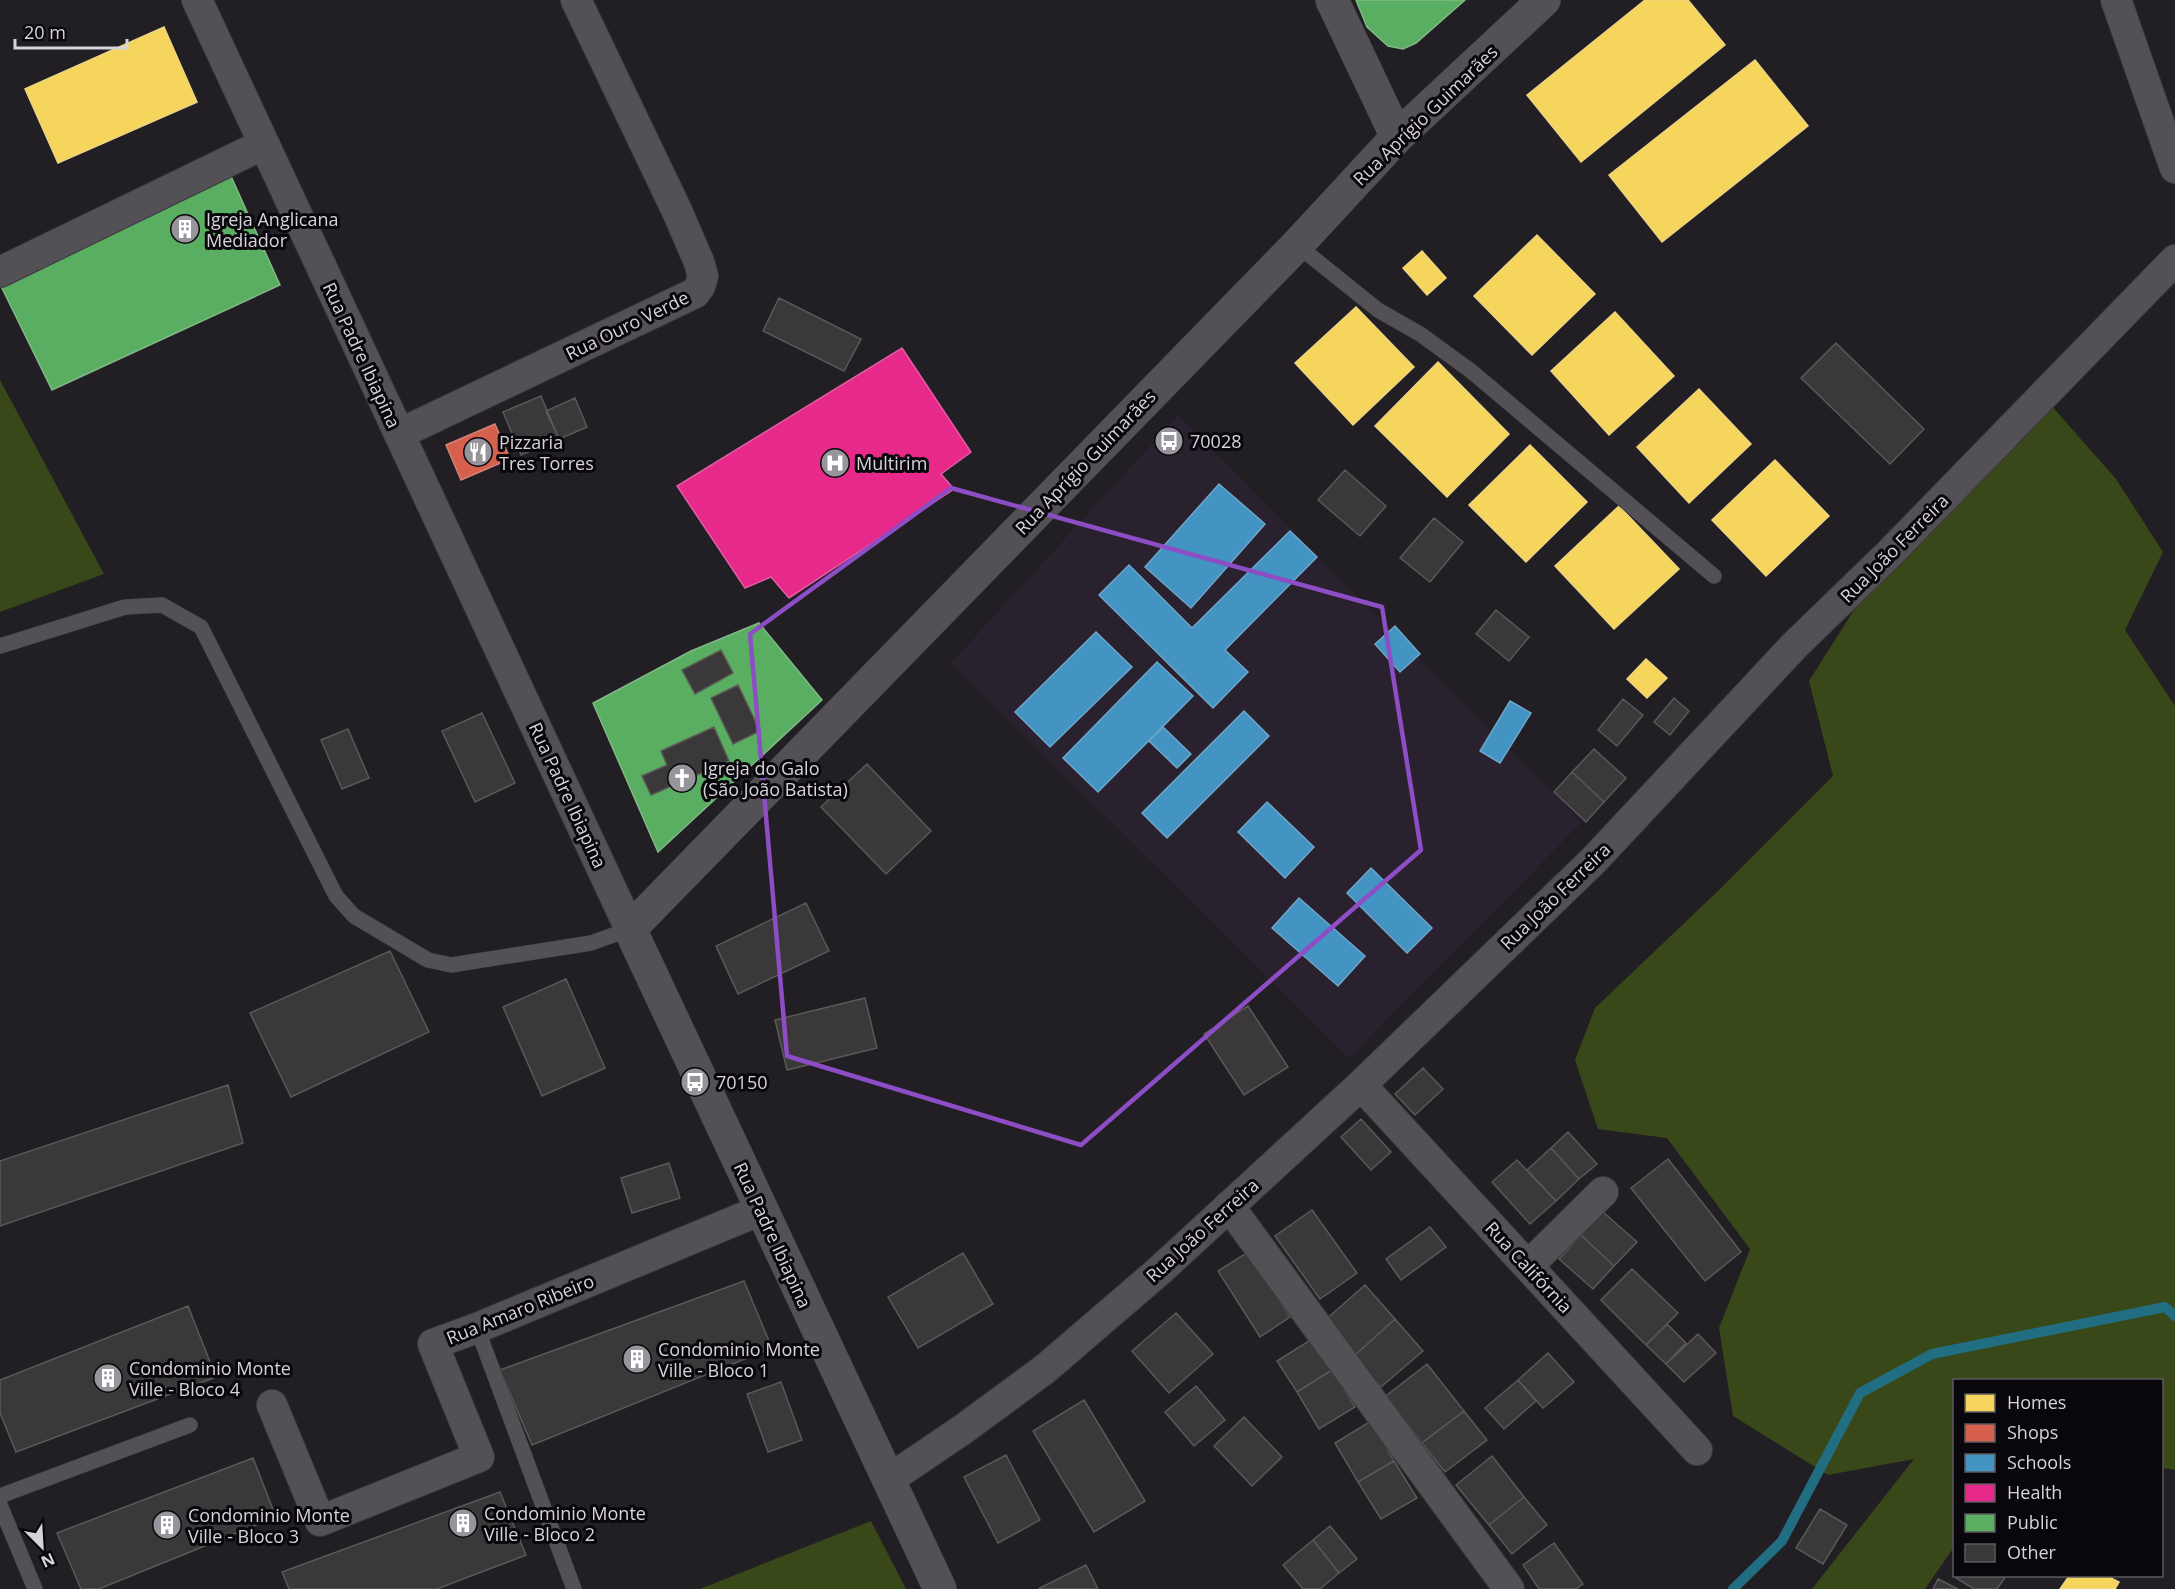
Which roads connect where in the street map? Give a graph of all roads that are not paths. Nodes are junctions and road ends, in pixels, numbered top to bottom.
1 (197, 0) edge
2 (576, 0) edge
3 (1332, 0) edge
4 (1544, 0) edge
5 (2116, 0) edge
6 (1397, 137) junction
7 (264, 144) junction
8 (2175, 168) edge
9 (1297, 245) junction
10 (2175, 260) edge
11 (0, 272) edge
12 (399, 434) junction
13 (1714, 576) dead end
14 (0, 646) edge
15 (630, 929) junction
16 (1361, 1085) junction
17 (1604, 1192) dead end
18 (1229, 1206) junction
19 (761, 1210) junction
20 (1528, 1266) junction
21 (477, 1328) junction
22 (272, 1405) dead end
23 (190, 1425) dead end
24 (1697, 1449) dead end
25 (888, 1480) junction
26 (0, 1496) edge
27 (0, 1505) edge
28 (35, 1589) edge
29 (574, 1589) edge
30 (940, 1589) edge
31 (1509, 1589) edge

1 - 7 street, Rua Padre Ibiapina
2 - 12 street, Rua Ouro Verde
3 - 6 street
4 - 6 street, Rua Aprígio Guimarães
5 - 8 street
6 - 9 street, Rua Aprígio Guimarães
7 - 11 street
7 - 12 street, Rua Padre Ibiapina
9 - 13 lane
9 - 15 street, Rua Aprígio Guimarães
10 - 16 street, Rua João Ferreira
12 - 15 street, Rua Padre Ibiapina
14 - 15 lane
15 - 19 street, Rua Padre Ibiapina
16 - 18 street, Rua João Ferreira
16 - 20 street, Rua Califórnia
17 - 20 street
18 - 25 street, Rua João Ferreira
18 - 31 street
19 - 21 street, Rua Amaro Ribeiro
19 - 25 street, Rua Padre Ibiapina
20 - 24 street, Rua Califórnia
21 - 22 street, Rua Amaro Ribeiro
21 - 29 lane
23 - 26 lane
25 - 30 street, Rua Padre Ibiapina
27 - 28 lane

